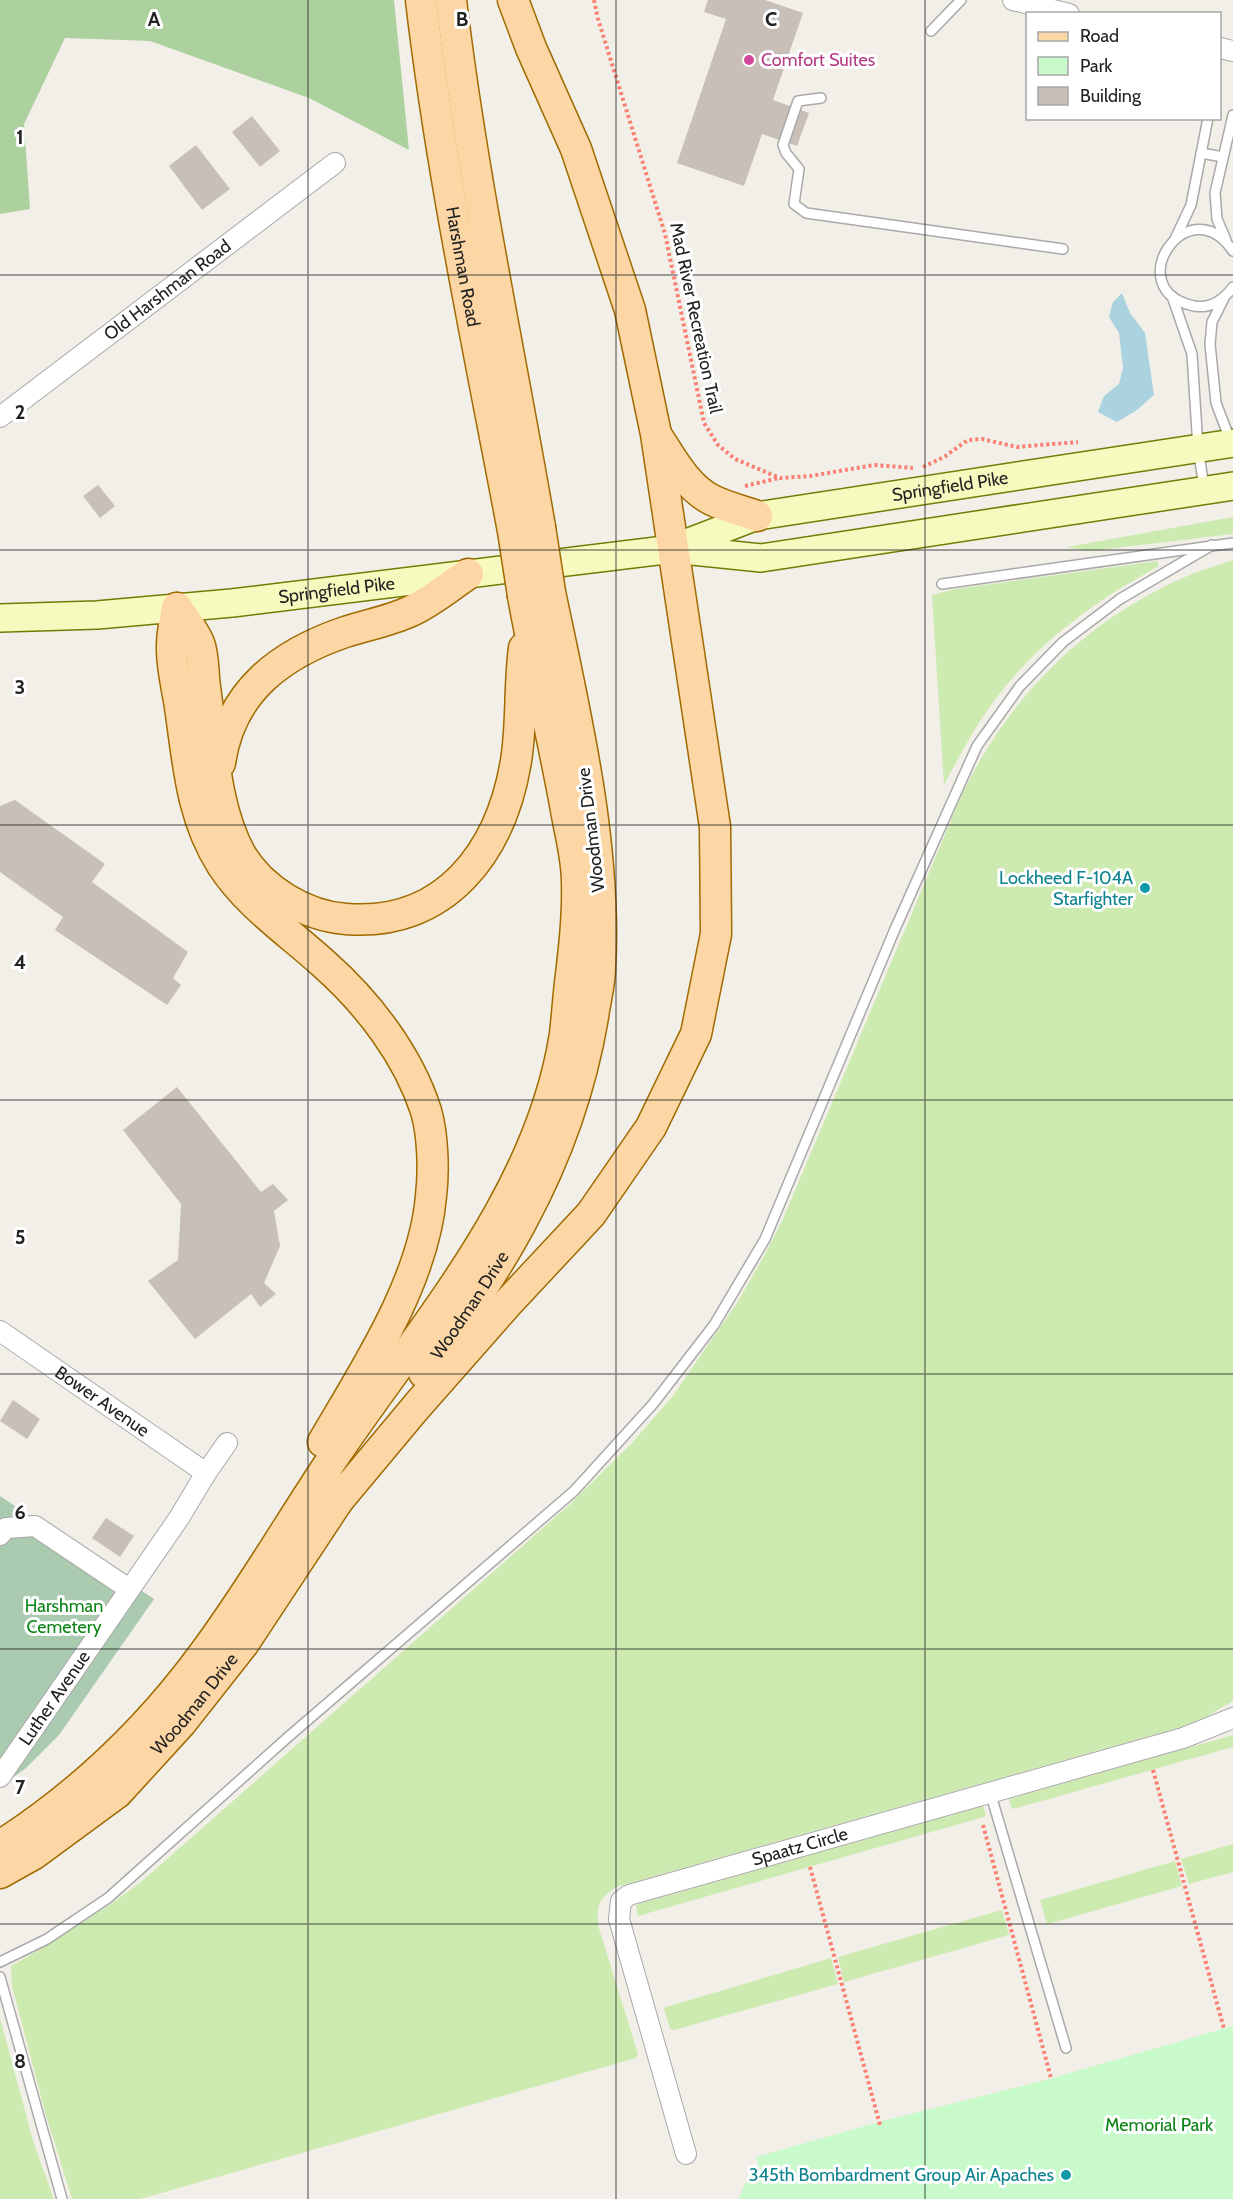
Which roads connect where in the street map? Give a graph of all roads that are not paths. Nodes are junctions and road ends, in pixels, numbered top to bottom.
1 (421, 0) edge
2 (451, 0) edge
3 (513, 0) edge
4 (960, 0) edge
5 (1013, 0) edge
6 (1038, 3) edge
7 (1063, 12) edge
8 (932, 31) dead end
9 (821, 98) dead end
10 (1233, 115) edge
11 (1208, 120) edge
12 (1201, 153) junction
13 (1223, 157) junction
14 (335, 163) dead end
15 (1175, 238) junction
16 (1227, 242) junction
17 (1063, 249) dead end
18 (1233, 250) edge
19 (1233, 287) edge
20 (1172, 296) junction
21 (1224, 298) junction
22 (0, 417) edge
23 (656, 434) junction
24 (1232, 446) edge
25 (1198, 447) junction
26 (1233, 486) edge
27 (1204, 491) junction
28 (757, 516) junction
29 (526, 529) junction
30 (1233, 543) edge
31 (1212, 545) junction
32 (673, 549) junction
33 (468, 574) junction
34 (942, 584) dead end
35 (534, 603) junction
36 (177, 608) junction
37 (0, 618) edge
38 (220, 795) junction
39 (0, 1331) edge
40 (227, 1443) dead end
41 (206, 1473) junction
42 (336, 1503) junction
43 (0, 1535) edge
44 (129, 1589) junction
45 (204, 1654) junction
46 (1232, 1718) edge
47 (0, 1777) edge
48 (990, 1792) junction
49 (0, 1846) edge
50 (0, 1873) edge
51 (0, 1962) edge
52 (0, 1977) edge
53 (1066, 2048) dead end
54 (686, 2154) dead end
55 (62, 2199) edge

1 - 29 main road, Harshman Road
2 - 29 main road, Harshman Road
3 - 23 main road
4 - 8 lane
5 - 6 street
6 - 7 street
9 - 17 lane
10 - 13 lane
11 - 12 lane
12 - 13 lane
12 - 15 lane
13 - 16 lane
14 - 22 street, Old Harshman Road
15 - 16 lane
15 - 20 lane
16 - 18 lane
19 - 21 lane
20 - 21 lane
20 - 25 lane
21 - 24 lane
23 - 28 main road
23 - 32 main road
24 - 25 main road, Springfield Pike
25 - 27 lane
25 - 28 main road, Springfield Pike
26 - 27 main road, Springfield Pike
27 - 32 main road, Springfield Pike
28 - 32 main road, Springfield Pike
29 - 35 main road, bridge
30 - 31 lane
31 - 34 lane
31 - 51 lane
32 - 33 main road, Springfield Pike
32 - 42 main road
33 - 36 main road, Springfield Pike
33 - 38 main road
35 - 38 main road
35 - 42 main road, Woodman Drive
35 - 45 main road, Woodman Drive
36 - 37 main road, Springfield Pike
36 - 38 main road
36 - 45 main road
39 - 41 street, Bower Avenue
40 - 41 street, Luther Avenue
41 - 44 street, Luther Avenue
42 - 50 main road, Woodman Drive
43 - 44 street
44 - 47 street, Luther Avenue
45 - 49 main road, Woodman Drive
46 - 48 street, Spaatz Circle
48 - 53 lane
48 - 54 street, Spaatz Circle
52 - 55 lane

